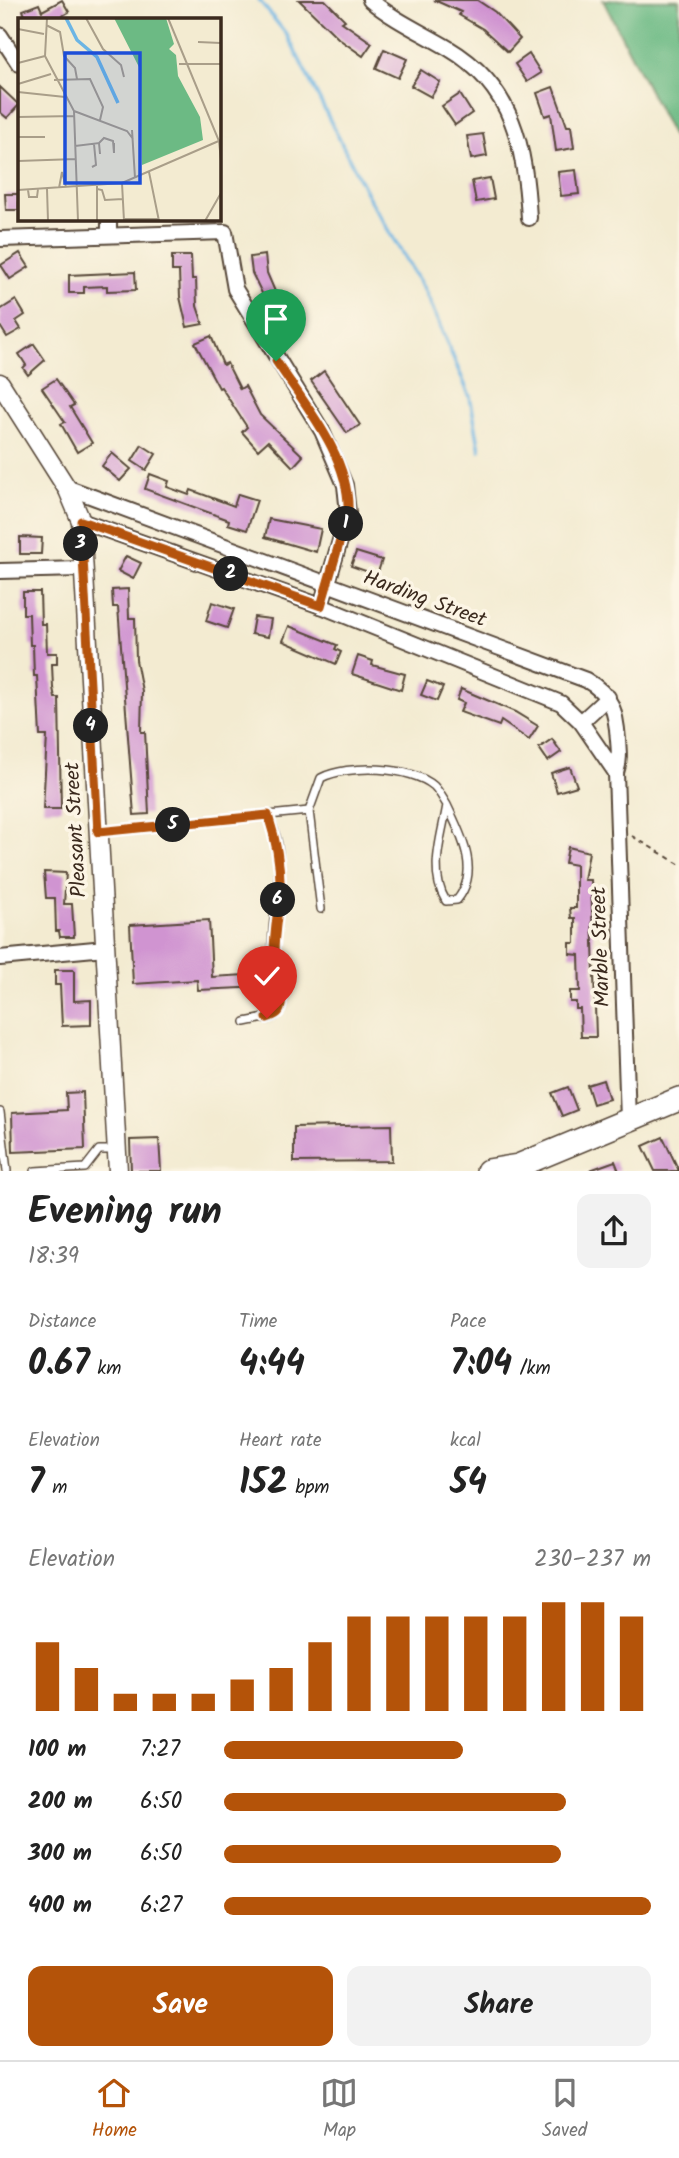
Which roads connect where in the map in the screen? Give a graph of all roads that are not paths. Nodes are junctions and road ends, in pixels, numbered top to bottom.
1 (370, 0) edge
2 (0, 34) edge
3 (18, 62) edge
4 (529, 218) dead end
5 (109, 220) edge
6 (109, 234) junction
7 (0, 239) edge
8 (2, 390) edge
9 (66, 487) junction
10 (81, 521) junction
11 (82, 569) junction
12 (0, 571) edge
13 (328, 584) junction
14 (321, 606) junction
15 (608, 697) junction
16 (581, 722) junction
17 (616, 773) junction
18 (447, 805) junction
19 (309, 811) junction
20 (268, 815) junction
21 (98, 832) junction
22 (321, 909) dead end
23 (105, 948) junction
24 (0, 958) edge
25 (245, 1022) dead end
26 (679, 1099) edge
27 (0, 1112) edge
28 (628, 1120) junction
29 (117, 1150) junction
30 (518, 1168) edge
31 (7, 1171) edge
32 (35, 1171) edge
33 (118, 1171) edge
34 (488, 1171) edge

1 - 4 street
2 - 3 street
5 - 6 street
6 - 7 street
6 - 13 street
8 - 9 street, Pleasant Street
9 - 10 street, Pleasant Street
9 - 13 street, Harding Street
10 - 11 street, Pleasant Street
10 - 14 street, Harding Street
11 - 12 street
11 - 21 street, Pleasant Street
13 - 14 street
13 - 15 street, Harding Street
14 - 16 street, Harding Street
15 - 16 street
15 - 17 street, Marble Street
16 - 17 street
17 - 28 street, Marble Street
18 - 18 lane
18 - 19 lane
19 - 20 lane
19 - 22 lane
20 - 21 lane
20 - 25 lane
21 - 23 street, Pleasant Street
23 - 24 street
23 - 29 street, Pleasant Street
26 - 28 main road
27 - 31 lane
28 - 30 main road
29 - 32 lane
29 - 33 street, Pleasant Street
30 - 34 main road

